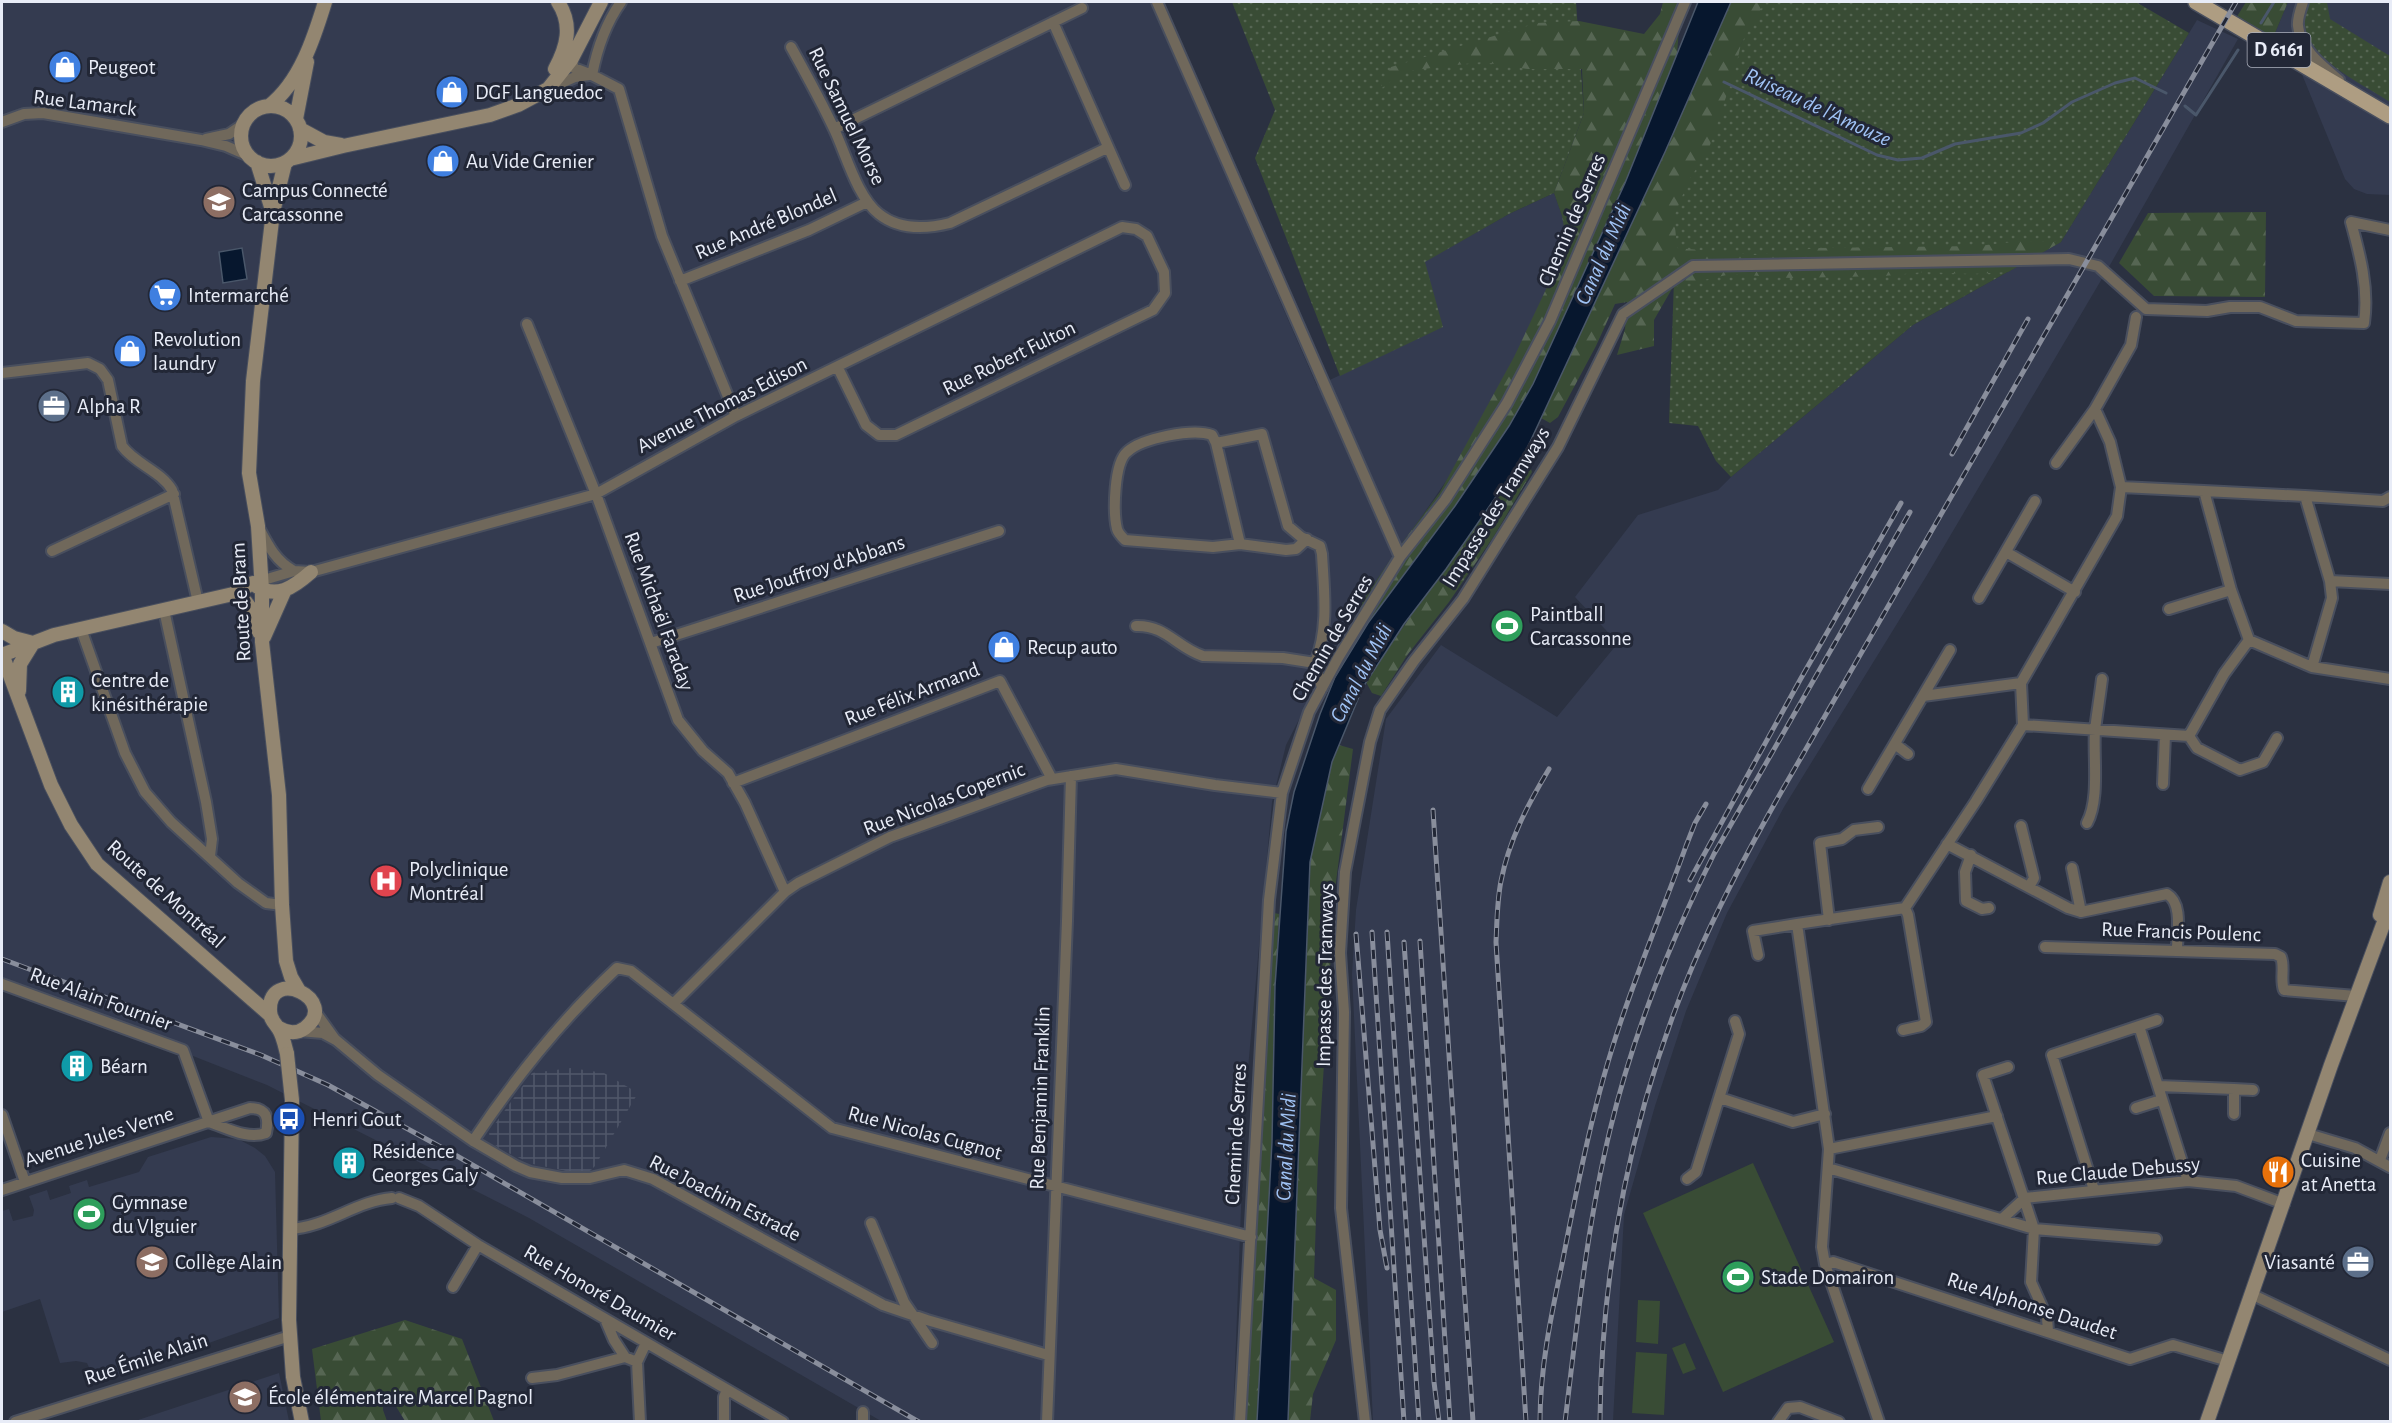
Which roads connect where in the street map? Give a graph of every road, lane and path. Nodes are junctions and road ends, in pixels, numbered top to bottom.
1 (325, 2) edge
2 (558, 2) edge
3 (601, 2) edge
4 (621, 2) edge
5 (1157, 2) edge
6 (1685, 2) edge
7 (2196, 2) edge
8 (2303, 2) edge
9 (1082, 8) dead end
10 (1053, 22) junction
11 (312, 42) junction
12 (791, 46) dead end
13 (571, 60) junction
14 (592, 75) junction
15 (548, 89) junction
16 (530, 99) junction
17 (2362, 99) junction
18 (269, 106) junction
19 (2391, 116) edge
20 (2, 122) edge
21 (244, 124) junction
22 (298, 124) junction
23 (834, 129) junction
24 (201, 140) junction
25 (343, 146) junction
26 (1107, 148) junction
27 (253, 159) junction
28 (287, 161) junction
29 (1125, 185) dead end
30 (867, 202) junction
31 (273, 212) junction
32 (2391, 230) edge
33 (1147, 236) joint
34 (680, 281) junction
35 (2136, 317) dead end
36 (527, 324) dead end
37 (838, 368) junction
38 (2, 374) edge
39 (2095, 409) junction
40 (736, 416) junction
41 (1216, 443) junction
42 (2056, 463) dead end
43 (249, 473) junction
44 (2121, 487) junction
45 (2204, 491) junction
46 (174, 494) junction
47 (596, 494) junction
48 (2305, 496) junction
49 (2391, 497) edge
50 (2035, 501) dead end
51 (258, 526) junction
52 (999, 531) dead end
53 (1307, 539) junction
54 (1240, 544) junction
55 (52, 551) dead end
56 (2006, 552) junction
57 (1400, 557) junction
58 (294, 571) junction
59 (310, 572) junction
60 (2330, 581) junction
61 (259, 584) junction
62 (2391, 584) edge
63 (2231, 590) junction
64 (284, 592) junction
65 (2075, 592) junction
66 (233, 594) junction
67 (1979, 598) dead end
68 (198, 602) junction
69 (2169, 609) dead end
70 (164, 610) junction
71 (1136, 626) dead end
72 (81, 629) junction
73 (2, 631) edge
74 (2249, 640) junction
75 (33, 642) junction
76 (262, 642) junction
77 (651, 643) junction
78 (1950, 650) dead end
79 (2, 655) edge
80 (1315, 663) junction
81 (2312, 668) junction
82 (7, 679) edge
83 (2102, 679) dead end
84 (2391, 679) edge
85 (2021, 683) junction
86 (1322, 688) junction
87 (1923, 696) junction
88 (19, 699) junction
89 (2023, 725) junction
90 (2095, 730) junction
91 (2165, 735) junction
92 (2189, 736) junction
93 (2277, 738) dead end
94 (1894, 744) junction
95 (1908, 754) dead end
96 (1071, 776) junction
97 (1052, 779) junction
98 (733, 783) junction
99 (2163, 784) dead end
100 (1869, 789) dead end
101 (1282, 793) junction
102 (2087, 823) dead end
103 (1878, 826) dead end
104 (2021, 826) dead end
105 (1947, 844) junction
106 (1971, 855) junction
107 (210, 856) junction
108 (2072, 868) dead end
109 (2391, 882) edge
110 (2029, 887) junction
111 (785, 892) junction
112 (282, 904) junction
113 (2391, 906) edge
114 (1905, 908) junction
115 (1989, 908) dead end
116 (2081, 912) junction
117 (1829, 920) junction
118 (1797, 924) junction
119 (2045, 947) dead end
120 (2177, 950) junction
121 (1758, 955) dead end
122 (2, 984) edge
123 (298, 989) junction
124 (2356, 996) junction
125 (672, 1004) junction
126 (314, 1010) junction
127 (270, 1015) junction
128 (2157, 1020) dead end
129 (1735, 1021) dead end
130 (2139, 1026) junction
131 (279, 1028) junction
132 (1903, 1030) dead end
133 (297, 1032) junction
134 (336, 1040) junction
135 (288, 1054) junction
136 (2008, 1067) dead end
137 (2159, 1086) junction
138 (2234, 1089) junction
139 (2253, 1090) dead end
140 (1720, 1098) junction
141 (2161, 1100) junction
142 (2136, 1108) dead end
143 (1824, 1111) junction
144 (2, 1114) edge
145 (2234, 1114) dead end
146 (1997, 1116) junction
147 (209, 1122) junction
148 (2391, 1133) edge
149 (2308, 1134) junction
150 (473, 1141) junction
151 (1829, 1149) junction
152 (2380, 1160) junction
153 (2391, 1167) edge
154 (1828, 1168) junction
155 (1687, 1179) dead end
156 (2188, 1181) junction
157 (25, 1182) junction
158 (1057, 1188) junction
159 (2094, 1190) junction
160 (2, 1191) edge
161 (2025, 1198) junction
162 (2284, 1204) junction
163 (2002, 1220) junction
164 (871, 1223) dead end
165 (290, 1229) junction
166 (2034, 1229) junction
167 (1251, 1237) junction
168 (2156, 1239) dead end
169 (478, 1245) junction
170 (1825, 1264) junction
171 (453, 1287) dead end
172 (2251, 1294) junction
173 (912, 1315) junction
174 (605, 1319) junction
175 (2048, 1330) junction
176 (290, 1336) junction
177 (646, 1343) junction
178 (932, 1343) dead end
179 (1048, 1355) junction
180 (626, 1357) junction
181 (2391, 1360) edge
182 (2228, 1361) junction
183 (637, 1362) junction
184 (532, 1378) dead end
185 (727, 1390) junction
186 (15, 1422) edge
187 (302, 1422) edge
188 (640, 1422) edge
189 (724, 1422) edge
190 (783, 1422) edge
191 (1047, 1422) edge
192 (1240, 1422) edge
193 (1365, 1422) edge
194 (1778, 1422) edge
195 (1839, 1422) edge
196 (1879, 1422) edge
197 (2207, 1422) edge

1 - 11 main road, Route de Bram
2 - 16 main road
3 - 13 main road
4 - 14 street
5 - 57 street
6 - 57 street, Chemin de Serres
7 - 17 main road, D 6161
8 - 17 street
9 - 10 street
10 - 23 street
10 - 26 street
11 - 18 main road, Route de Bram
11 - 22 main road, Route de Bram
12 - 23 street, Rue Samuel Morse
13 - 14 street
13 - 15 main road
14 - 15 street
14 - 34 street
15 - 16 main road
16 - 25 main road
17 - 19 main road, D 6161
18 - 21 main road, Route de Bram
18 - 22 main road
20 - 24 street, Rue Lamarck
21 - 24 street, Rue Lamarck
21 - 27 main road, Route de Bram
22 - 25 main road
22 - 28 main road, Route de Bram
23 - 30 street, Rue Samuel Morse
24 - 27 street, Rue Lamarck
25 - 28 main road
26 - 29 street
26 - 30 street
27 - 28 main road
27 - 31 main road, Route de Bram
28 - 31 main road, Route de Bram
30 - 34 street, Rue André Blondel
31 - 43 main road, Route de Bram
32 - 193 street, Impasse des Tramways
33 - 37 street, Avenue Thomas Edison
33 - 37 street, Rue Robert Fulton
34 - 40 street
35 - 39 street
36 - 47 street, Rue Michaël Faraday
37 - 40 street, Avenue Thomas Edison
38 - 46 street
39 - 42 street
39 - 44 street
40 - 47 street, Avenue Thomas Edison
41 - 53 street
41 - 54 street
41 - 54 street
43 - 51 main road, Route de Bram
43 - 61 main road
44 - 45 street
44 - 65 street
45 - 48 street
45 - 63 street
46 - 55 street
46 - 68 street
47 - 59 street, Avenue Thomas Edison
47 - 77 street, Rue Michaël Faraday
48 - 49 street
48 - 60 street
50 - 56 street
51 - 58 street
51 - 61 main road, Route de Bram
52 - 77 street, Rue Jouffroy d'Abbans
53 - 54 street
53 - 80 street
56 - 65 street
56 - 67 street
57 - 86 street, Chemin de Serres
58 - 59 street, Avenue Thomas Edison
58 - 61 street, Avenue Thomas Edison
59 - 64 main road
60 - 62 street
60 - 81 street
61 - 64 main road
61 - 66 main road
61 - 76 main road, Route de Bram
63 - 69 street
63 - 74 street
64 - 76 main road
65 - 85 street
66 - 68 main road
66 - 76 main road
68 - 70 main road
70 - 72 main road
70 - 107 street
71 - 80 street
72 - 75 main road
72 - 107 street
73 - 75 main road
74 - 81 street
74 - 92 street
75 - 79 main road
75 - 88 main road
76 - 112 main road, Route de Bram
77 - 98 street, Rue Michaël Faraday
78 - 87 street
79 - 82 main road, Route de Montréal
80 - 86 street
81 - 84 street
82 - 88 main road, Route de Montréal
83 - 90 street
85 - 87 street
85 - 89 street
86 - 101 street, Chemin de Serres
87 - 94 street
88 - 127 main road, Route de Montréal
89 - 90 street
89 - 105 street
90 - 91 street
90 - 102 street
91 - 92 street
91 - 99 street
92 - 93 street
94 - 95 street
94 - 100 street
96 - 97 street, Rue Nicolas Copernic
96 - 101 street, Rue Nicolas Copernic
96 - 158 street, Rue Benjamin Franklin
97 - 98 street, Rue Félix Armand
97 - 111 street, Rue Nicolas Copernic
98 - 111 street, Rue Michaël Faraday
101 - 167 street, Chemin de Serres
103 - 117 street
104 - 110 street
105 - 106 street
105 - 114 street
106 - 110 street
106 - 115 street
107 - 112 street
108 - 116 street
109 - 124 main road
110 - 116 street
111 - 125 street, Rue Nicolas Copernic
112 - 123 main road, Route de Bram
113 - 124 main road
114 - 117 street
114 - 132 street
116 - 120 street
117 - 118 street
118 - 121 street
118 - 143 street
119 - 120 street, Rue Francis Poulenc
120 - 124 street, Rue Francis Poulenc
122 - 147 street, Rue Alain Fournier
123 - 126 main road
123 - 127 main road
124 - 149 main road
125 - 150 street
125 - 158 street, Rue Nicolas Cugnot
126 - 133 main road
126 - 134 street, Rue Joachim Estrade
127 - 131 main road
128 - 130 street
129 - 140 street
130 - 137 street
130 - 159 street
131 - 133 main road
131 - 135 main road
133 - 134 street, Rue Joachim Estrade
133 - 135 main road
134 - 150 street, Rue Joachim Estrade
135 - 165 main road, bridge
136 - 146 street
137 - 138 street
137 - 141 street
138 - 139 street
138 - 145 street
140 - 143 street
140 - 155 street
141 - 142 street
141 - 156 street
143 - 151 street
144 - 157 street
146 - 151 street
146 - 161 street
147 - 147 street, Avenue Jules Verne
147 - 157 street, Avenue Jules Verne
148 - 152 street
149 - 152 street
149 - 162 main road
150 - 173 street, Rue Joachim Estrade
151 - 154 street
152 - 153 street
154 - 163 street
154 - 170 street
156 - 159 street, Rue Claude Debussy
156 - 162 street, Rue Claude Debussy
157 - 160 street, Avenue Jules Verne
158 - 167 street, Rue Nicolas Cugnot
158 - 179 street, Rue Benjamin Franklin
159 - 161 street, Rue Claude Debussy
161 - 163 street
161 - 166 street
162 - 172 main road
163 - 166 street
164 - 173 street
165 - 169 street, Rue Honoré Daumier
165 - 176 main road
166 - 168 street
166 - 175 street
167 - 192 street, Chemin de Serres
169 - 171 street
169 - 174 street, Rue Honoré Daumier
170 - 175 street, Rue Alphonse Daudet
170 - 196 street
172 - 181 street
172 - 182 main road
173 - 178 street
173 - 179 street, Rue Joachim Estrade
174 - 177 street, Rue Honoré Daumier
174 - 180 street
175 - 182 street, Rue Alphonse Daudet
176 - 186 street, Rue Émile Alain
176 - 187 main road
177 - 183 street
177 - 185 street, Rue Honoré Daumier
179 - 191 street, Rue Benjamin Franklin
180 - 183 street
180 - 184 street
182 - 197 main road
183 - 188 street
185 - 189 street
185 - 190 street, Rue Honoré Daumier
194 - 195 street

